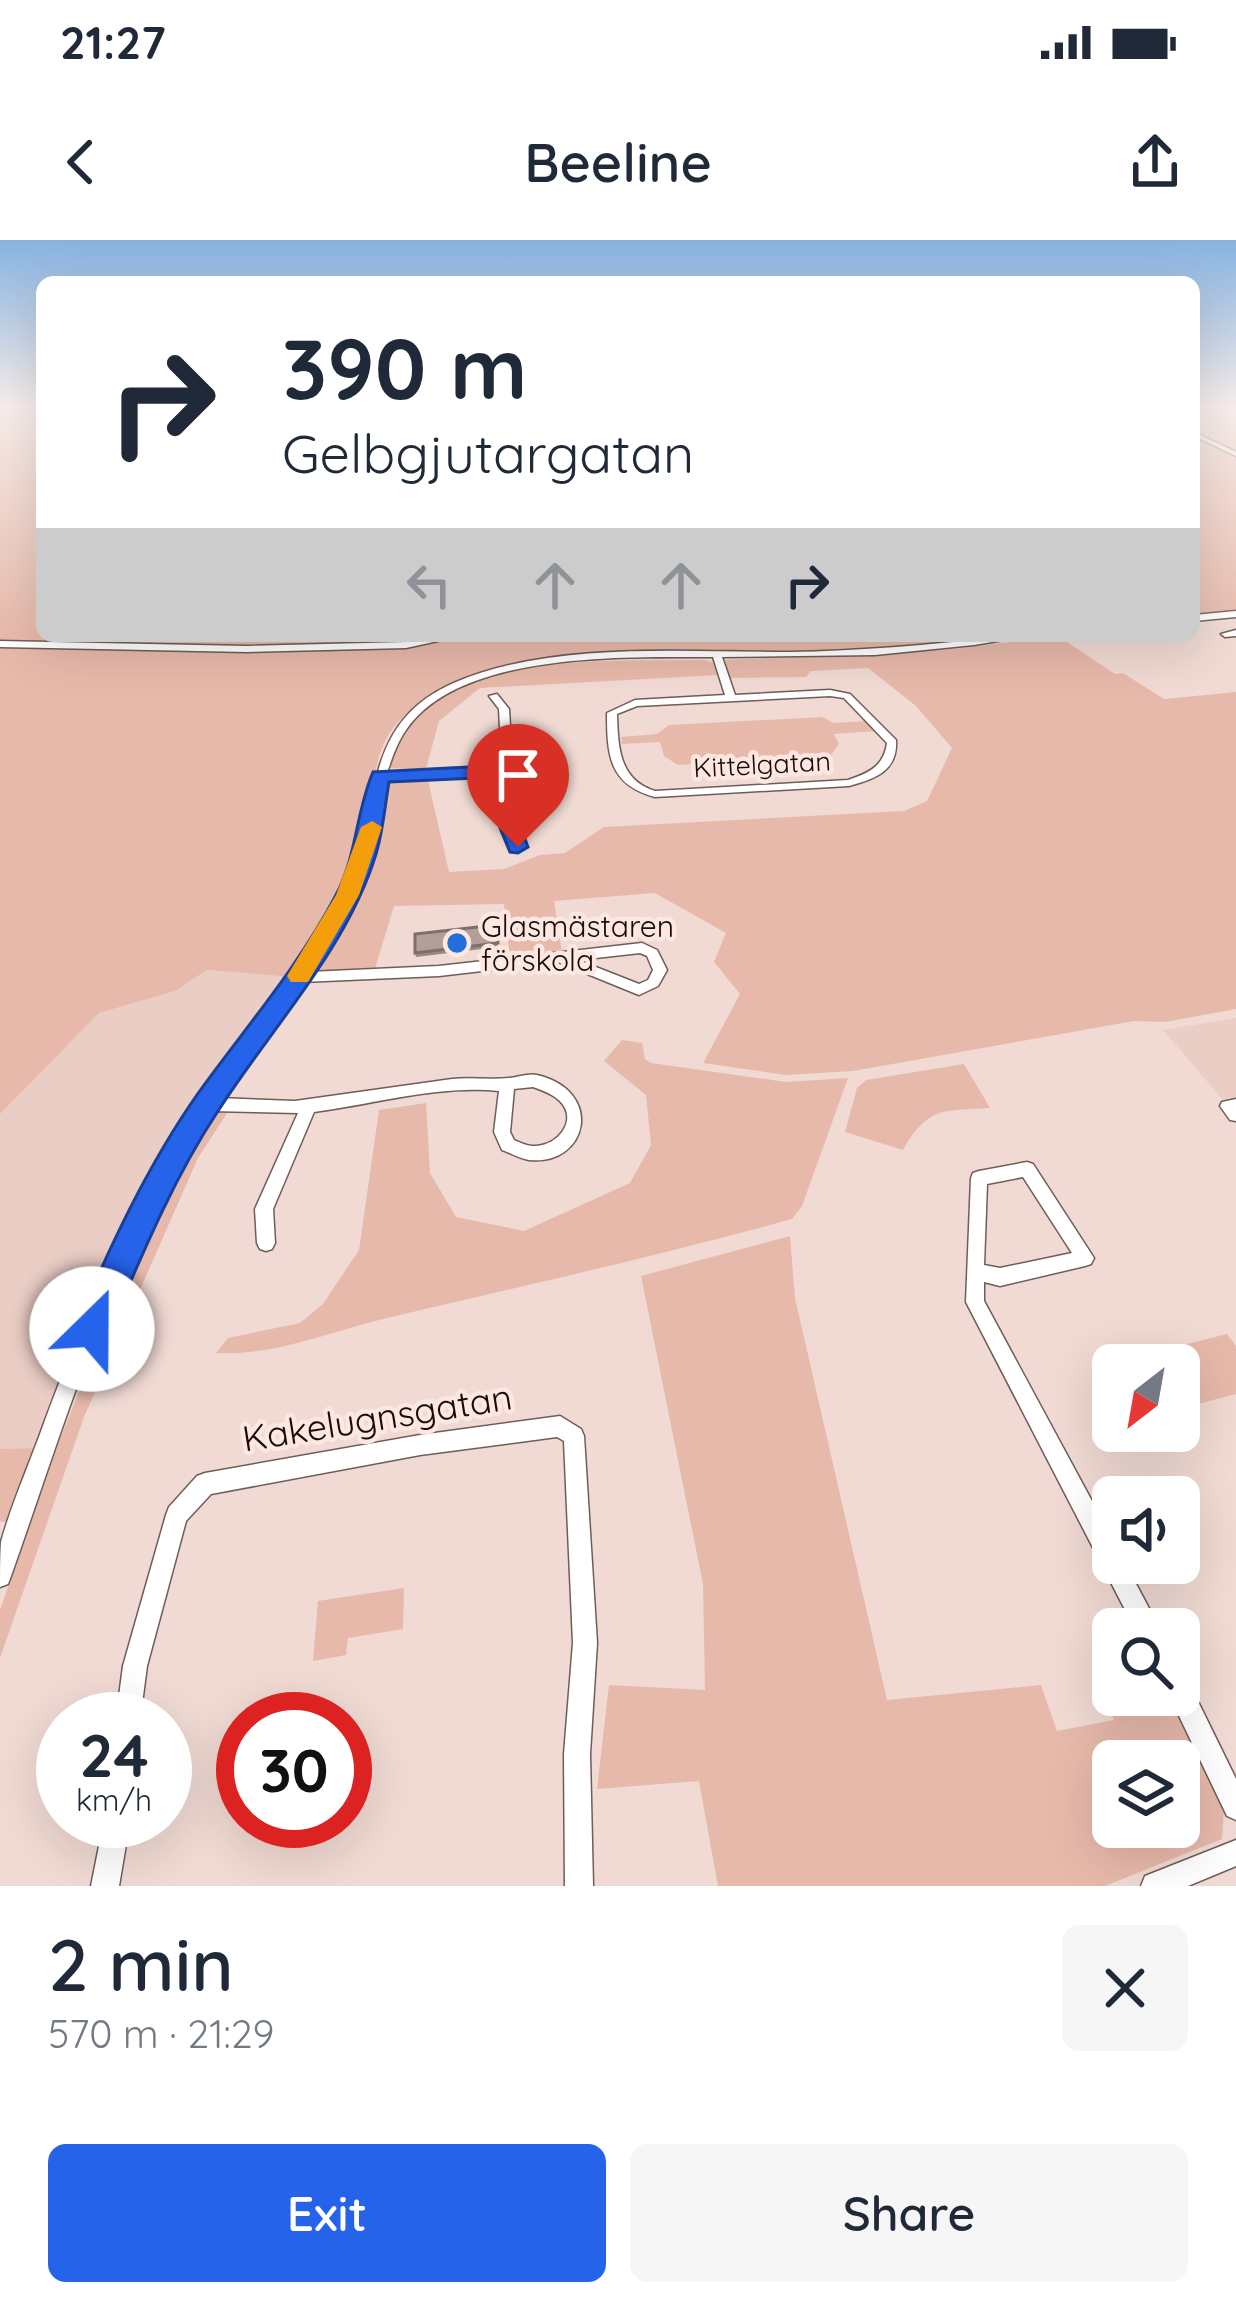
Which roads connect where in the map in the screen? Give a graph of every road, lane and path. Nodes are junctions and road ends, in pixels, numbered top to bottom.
1 (1236, 614) edge
2 (1200, 617) edge
3 (423, 642) edge
4 (973, 642) edge
5 (0, 644) edge
6 (716, 656) junction
7 (494, 696) dead end
8 (731, 698) junction
9 (507, 771) junction
10 (380, 776) junction
11 (518, 847) dead end
12 (559, 957) junction
13 (299, 977) junction
14 (507, 1085) junction
15 (206, 1104) junction
16 (1236, 1105) edge
17 (310, 1106) junction
18 (1236, 1115) edge
19 (266, 1243) dead end
20 (975, 1271) junction
21 (0, 1576) edge
22 (1137, 1608) edge
23 (132, 1692) edge
24 (1192, 1716) edge
25 (1236, 1807) edge
26 (112, 1848) edge
27 (1236, 1852) edge
28 (105, 1886) edge
29 (579, 1886) edge
30 (1155, 1886) edge

1 - 2 street
3 - 5 street
4 - 6 street
6 - 8 street
6 - 10 street
7 - 9 street
8 - 8 street, Kittelgatan
9 - 10 street
9 - 11 street
10 - 13 street
12 - 12 street
12 - 13 street
13 - 15 street
14 - 14 street
14 - 17 street
15 - 17 street
15 - 21 street
16 - 18 street
17 - 19 street
20 - 20 street
20 - 22 street
23 - 29 street, Kakelugnsgatan
24 - 25 street
26 - 28 street
27 - 30 street

